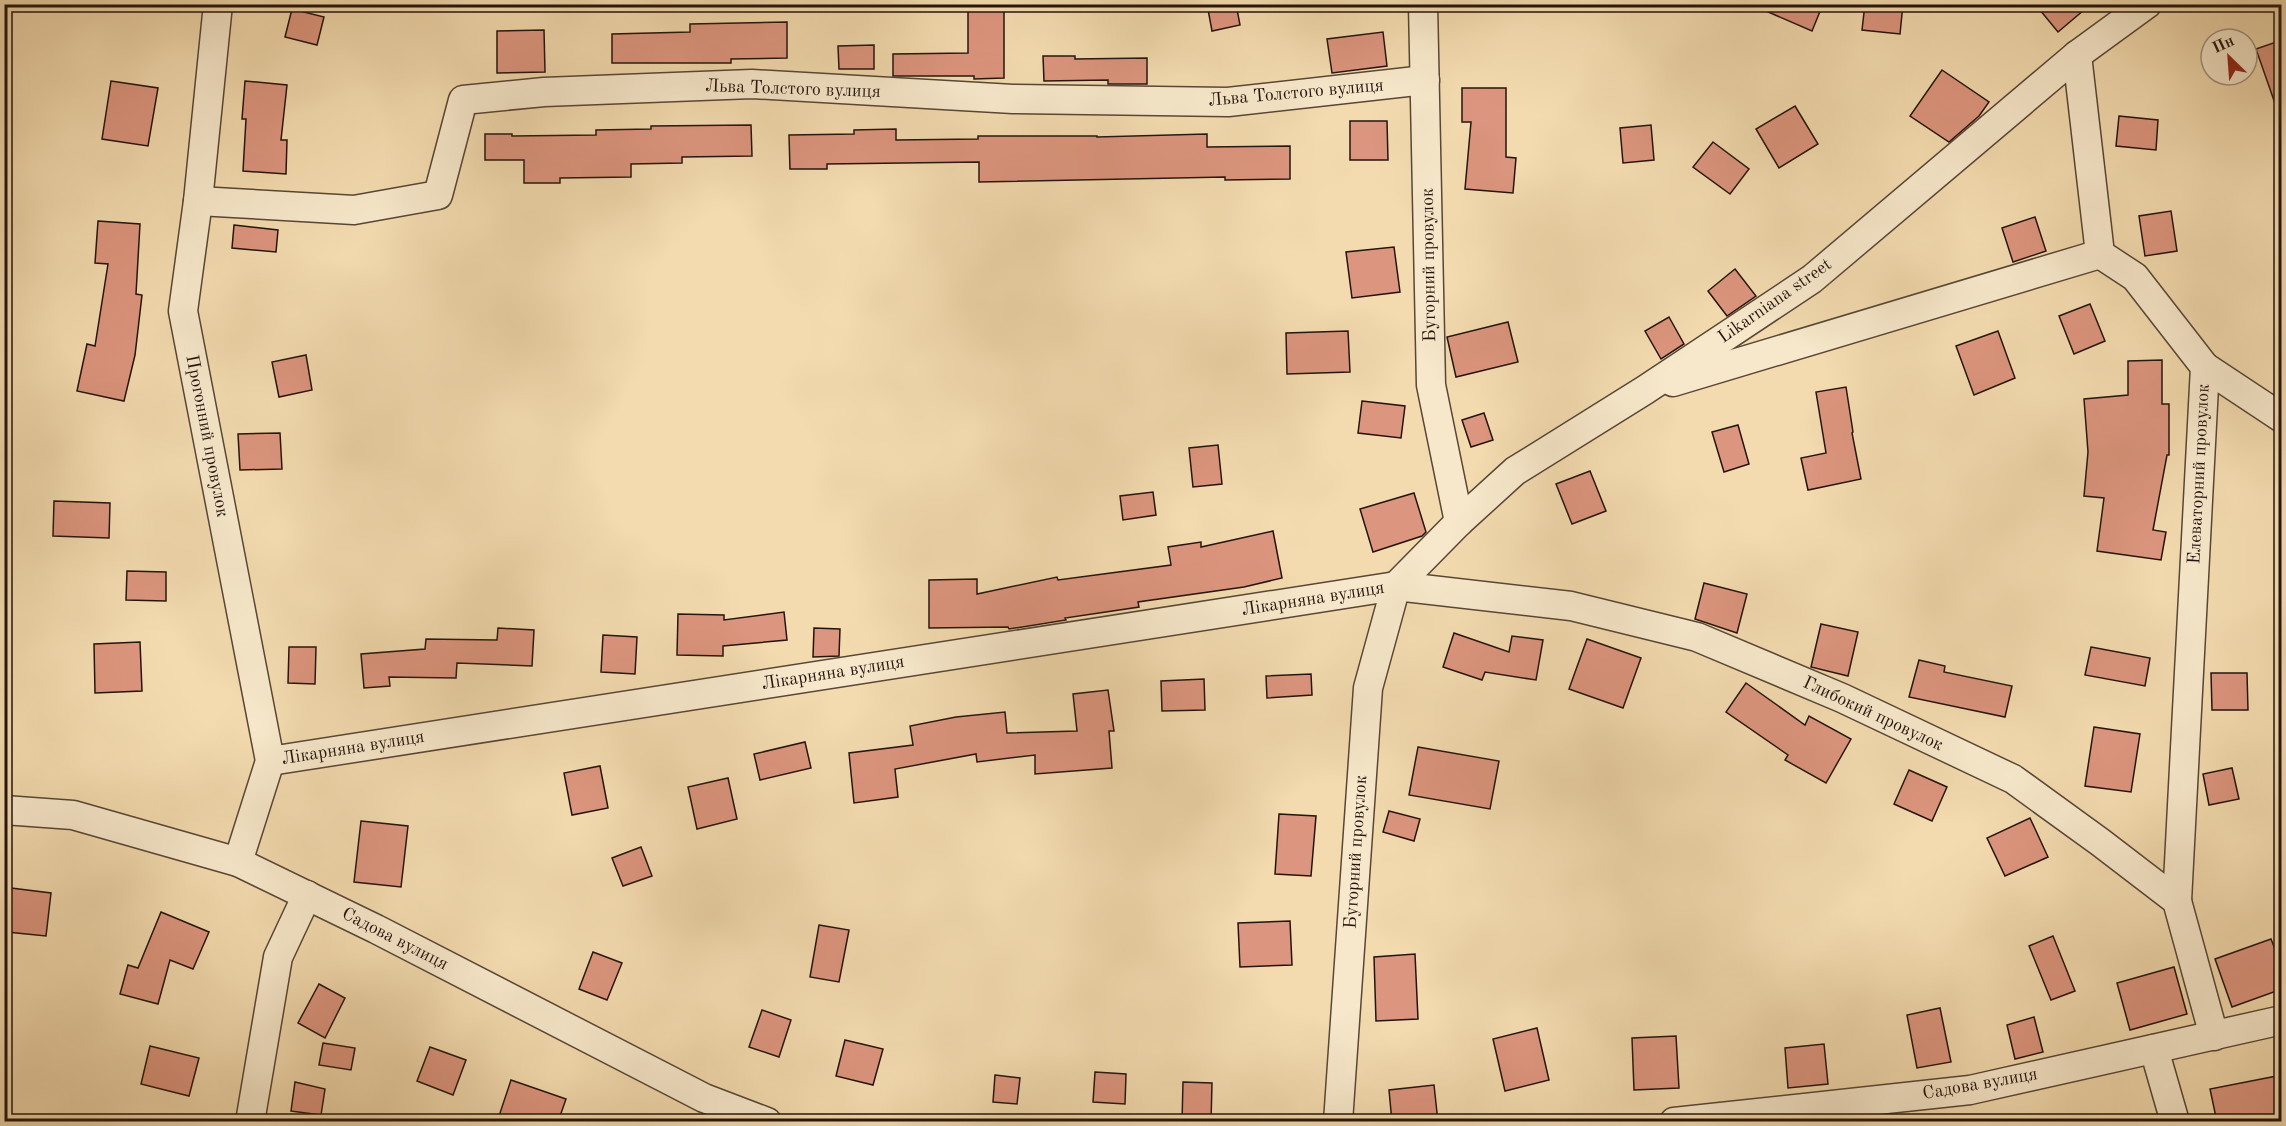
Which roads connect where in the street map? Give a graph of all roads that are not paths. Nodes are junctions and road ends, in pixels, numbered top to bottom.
1 (218, 4) edge
2 (1423, 4) edge
3 (2147, 4) edge
4 (2077, 55) junction
5 (1425, 80) junction
6 (198, 201) junction
7 (2100, 254) junction
8 (2205, 367) junction
9 (1645, 390) junction
10 (2282, 418) edge
11 (1459, 522) junction
12 (1396, 586) junction
13 (270, 761) junction
14 (4, 810) edge
15 (238, 862) junction
16 (307, 896) junction
17 (2176, 901) junction
18 (2282, 1020) edge
19 (2214, 1036) junction
20 (2154, 1049) junction
21 (250, 1122) edge
22 (767, 1122) edge
23 (1338, 1122) edge
24 (1674, 1122) edge
25 (2175, 1122) edge

1 - 6 street, Прогонний провулок
2 - 5 street, Бугорний провулок
3 - 4 street, Likarniana street
4 - 7 street
4 - 9 street, Likarniana street
5 - 6 street, Льва Толстого вулиця
5 - 11 street, Бугорний провулок
6 - 13 street, Прогонний провулок
7 - 8 street, Елеваторний провулок
7 - 9 street
8 - 10 street
8 - 17 street, Елеваторний провулок
9 - 11 street, Likarniana street
11 - 12 street, Likarniana street
12 - 13 street, Лікарняна вулиця
12 - 17 street, Глибокий провулок
12 - 23 street, Бугорний провулок
13 - 15 street, Прогонний провулок
14 - 15 street, Садова вулиця
15 - 16 street, Садова вулиця
16 - 21 street
16 - 22 street, Садова вулиця
17 - 19 street
18 - 19 street, Садова вулиця
19 - 20 street, Садова вулиця
20 - 24 street, Садова вулиця
20 - 25 street

